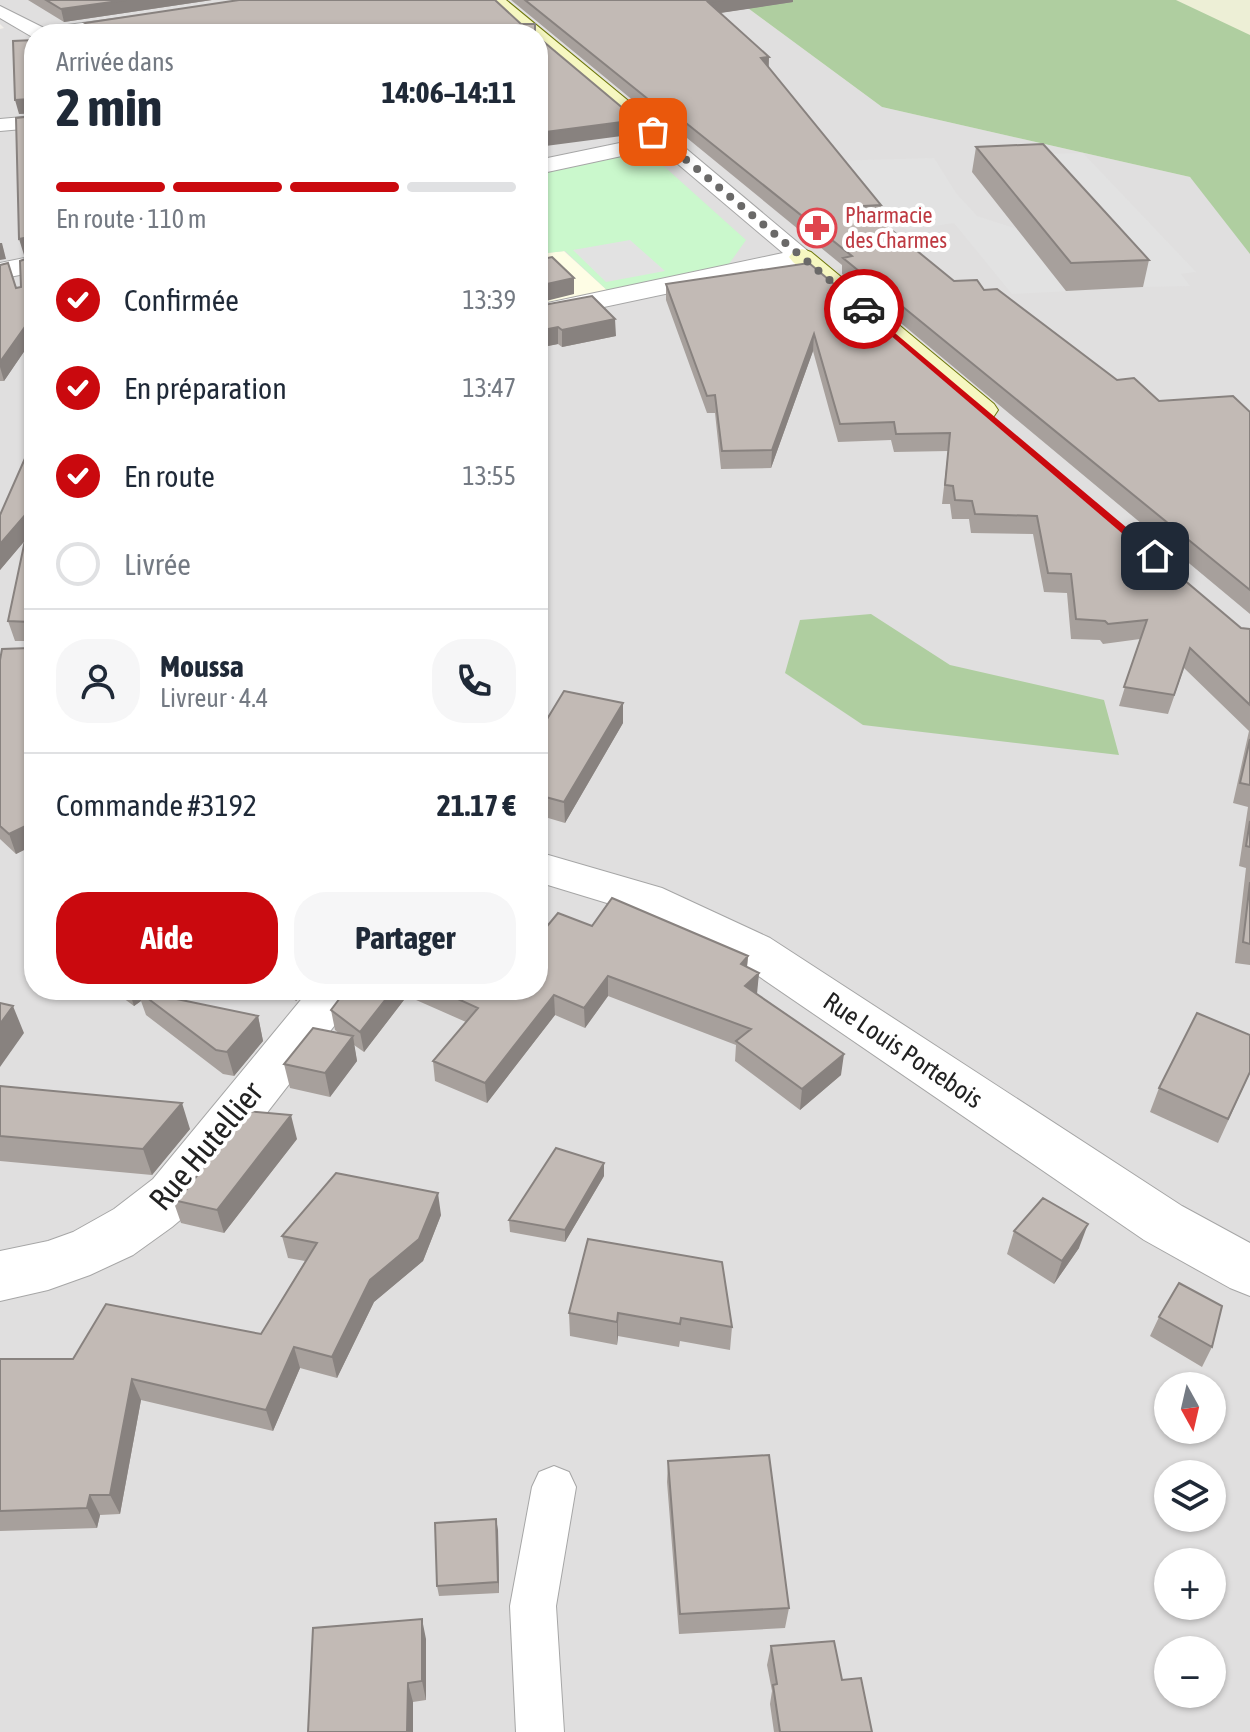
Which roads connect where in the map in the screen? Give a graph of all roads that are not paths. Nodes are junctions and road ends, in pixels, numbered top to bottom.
1 (495, 0) edge
2 (0, 11) edge
3 (161, 17) edge
4 (110, 24) edge
5 (522, 24) edge
6 (24, 26) edge
7 (24, 36) edge
8 (11, 38) edge
9 (548, 47) edge
10 (24, 123) edge
11 (0, 125) edge
12 (663, 141) junction
13 (548, 165) edge
14 (802, 257) junction
15 (24, 266) edge
16 (0, 271) edge
17 (548, 311) edge
18 (1003, 427) edge
19 (548, 870) edge
20 (329, 1000) edge
21 (1250, 1271) edge
22 (0, 1276) edge
23 (554, 1487) dead end
24 (540, 1732) edge

1 - 5 main road
2 - 6 street
3 - 4 street
7 - 8 street
9 - 12 main road
10 - 11 street
12 - 13 street
12 - 14 street
14 - 17 street
14 - 18 main road
15 - 16 street
19 - 21 street, Rue Louis Portebois
20 - 22 street, Rue Hutellier
23 - 24 lane

